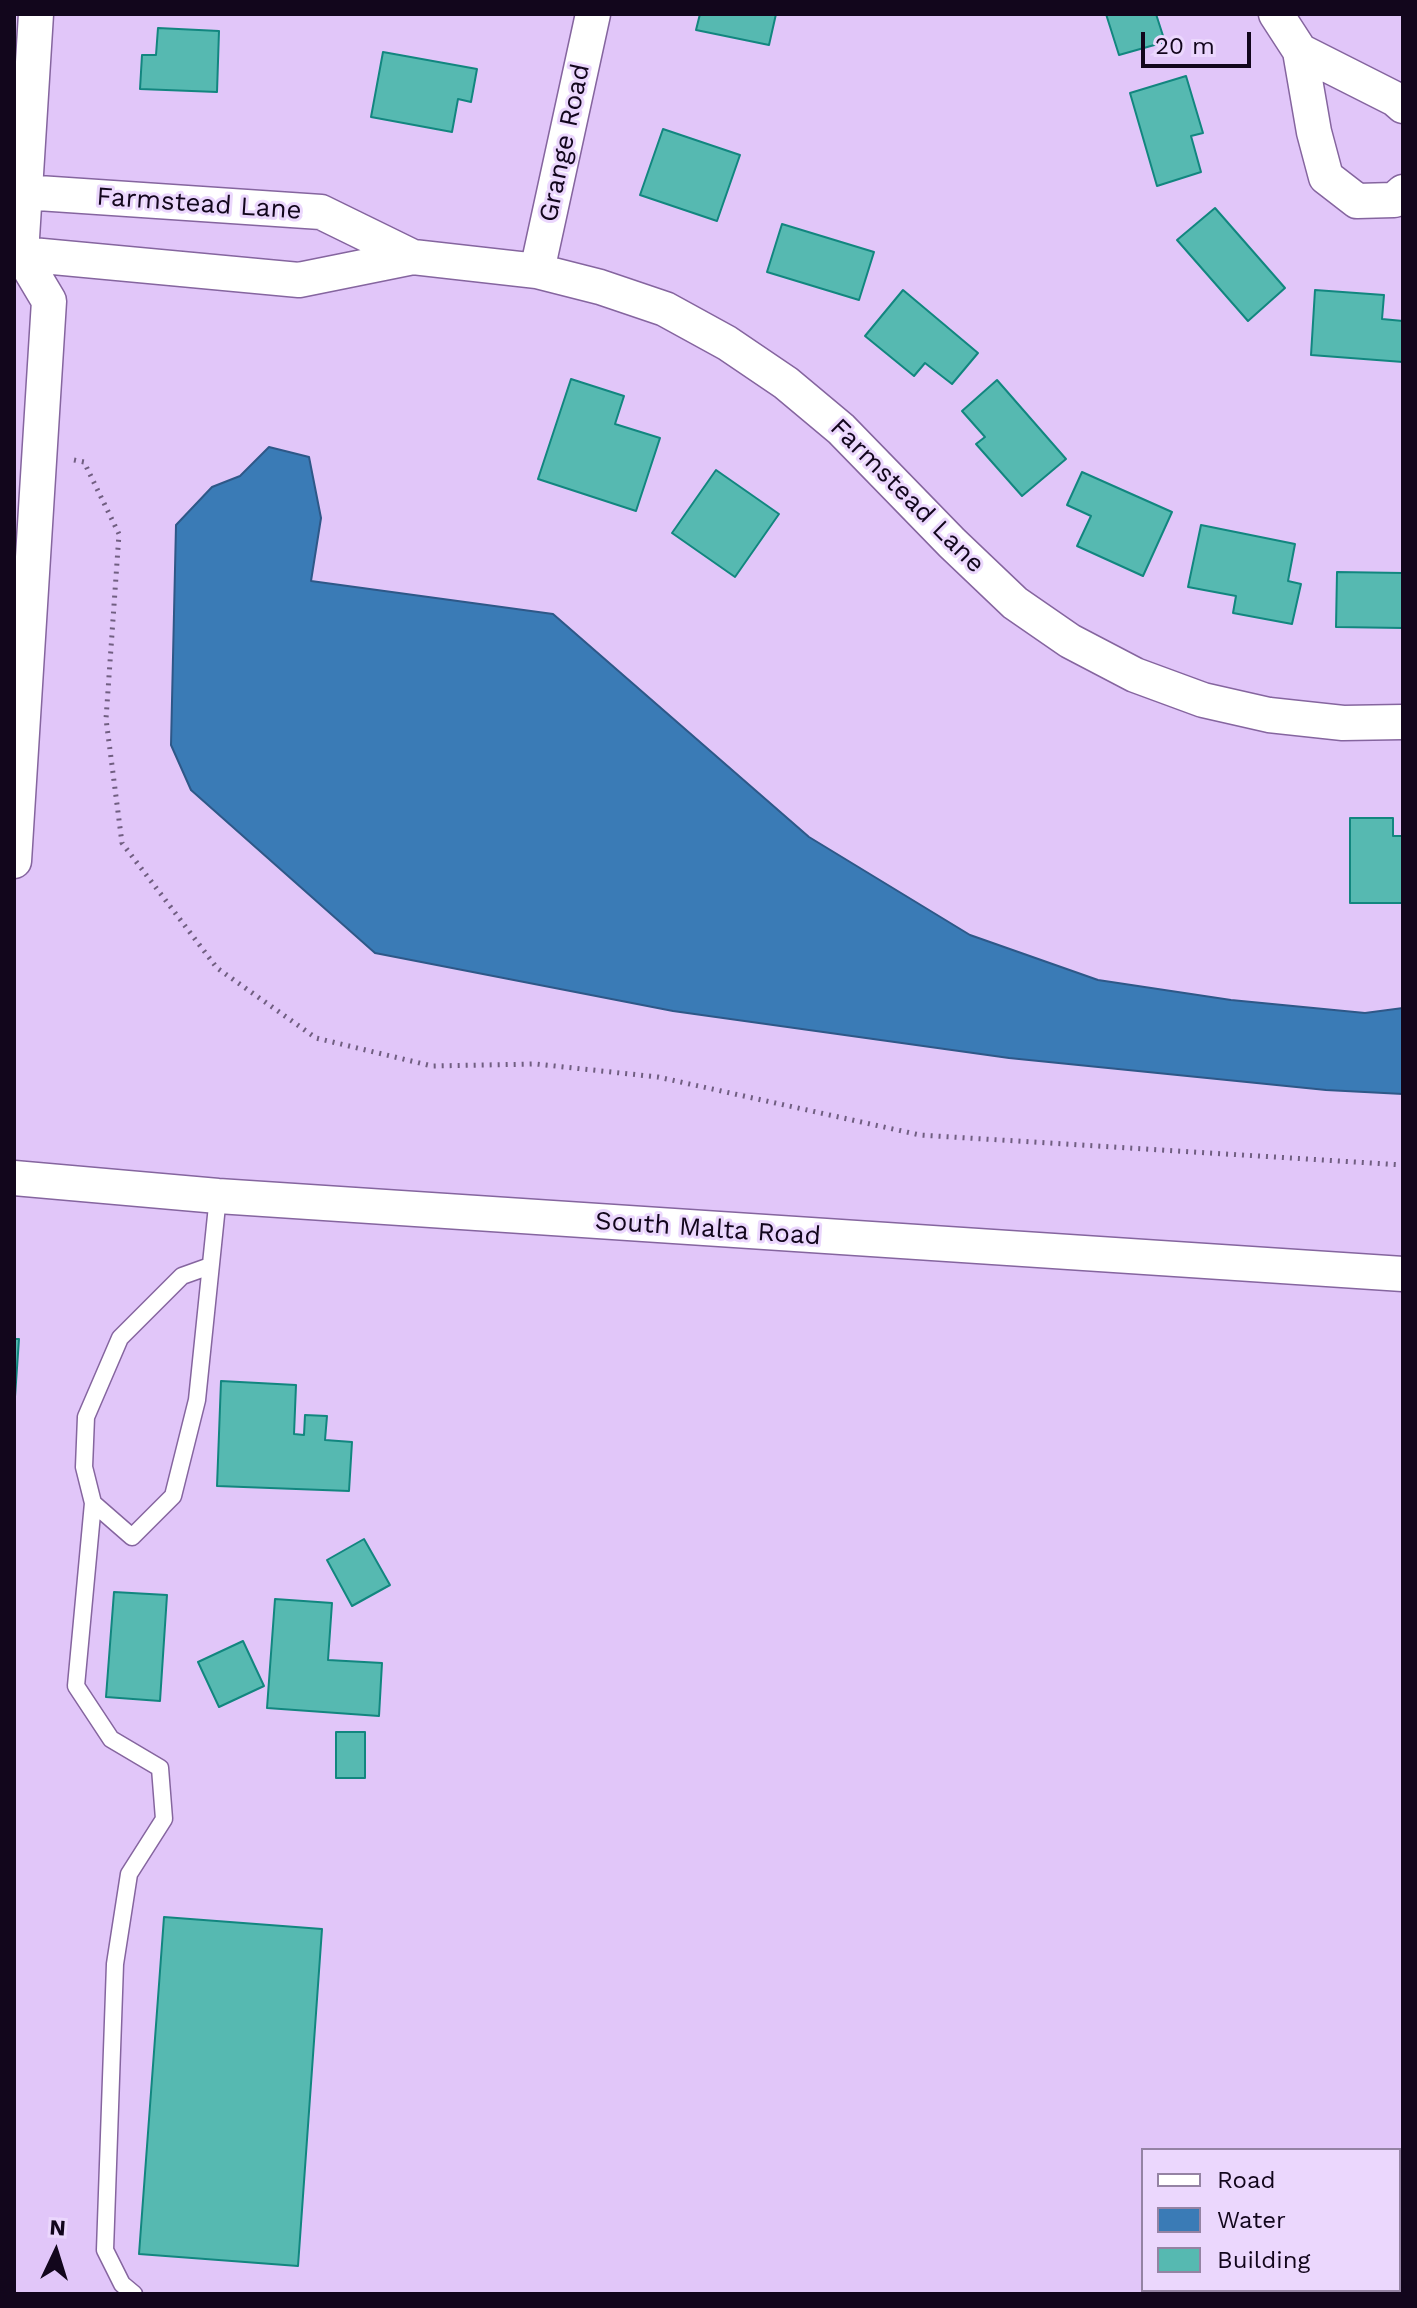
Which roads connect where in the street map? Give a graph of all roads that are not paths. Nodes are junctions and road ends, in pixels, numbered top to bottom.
1 (36, 14) edge
2 (593, 14) edge
3 (1276, 14) edge
4 (1300, 51) junction
5 (1403, 106) edge
6 (23, 192) junction
7 (1403, 192) edge
8 (413, 257) junction
9 (18, 258) edge
10 (537, 271) junction
11 (25, 502) edge
12 (23, 578) edge
13 (1403, 722) edge
14 (14, 861) edge
15 (14, 1178) edge
16 (218, 1196) junction
17 (210, 1266) junction
18 (1403, 1274) edge
19 (93, 1503) junction
20 (134, 2294) edge

1 - 6 street
2 - 10 street, Grange Road
3 - 4 street
4 - 5 street
4 - 7 street
6 - 8 street, Farmstead Lane
6 - 9 street
8 - 9 street, Farmstead Lane
8 - 10 street, Farmstead Lane
9 - 11 street
10 - 13 street, Farmstead Lane
11 - 12 street
12 - 14 street
15 - 16 street, South Malta Road
16 - 17 lane
16 - 18 street, South Malta Road
17 - 19 lane
17 - 19 lane
19 - 20 lane

